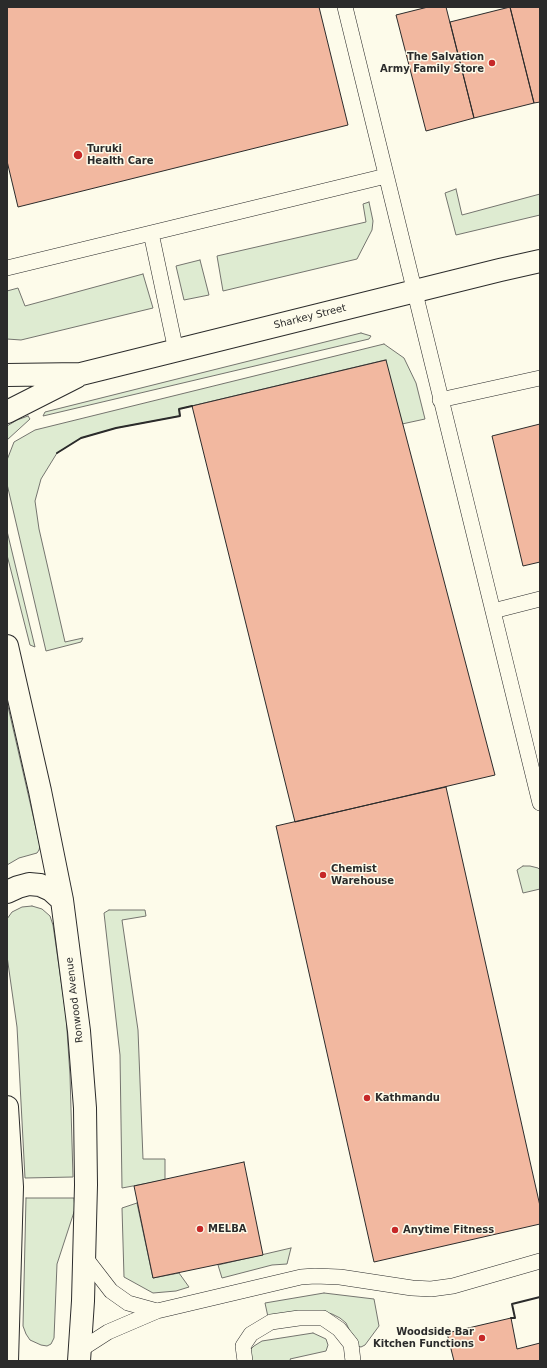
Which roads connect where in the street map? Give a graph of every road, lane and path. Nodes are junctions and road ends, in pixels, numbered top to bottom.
1 (345, 7) edge
2 (386, 176) junction
3 (151, 233) junction
4 (540, 261) edge
5 (7, 268) edge
6 (414, 291) junction
7 (176, 351) junction
8 (81, 374) junction
9 (7, 375) edge
10 (540, 378) edge
11 (440, 400) junction
12 (7, 412) edge
13 (540, 599) edge
14 (493, 611) junction
15 (7, 646) edge
16 (537, 775) edge
17 (540, 803) edge
18 (7, 892) edge
19 (62, 900) junction
20 (7, 1107) edge
21 (84, 1256) junction
22 (540, 1261) edge
23 (156, 1311) junction
24 (80, 1356) edge
25 (7, 1361) edge
26 (245, 1361) edge
27 (353, 1361) edge

1 - 2 lane
2 - 3 lane
2 - 6 lane
3 - 5 lane
3 - 7 lane
4 - 6 main road, Sharkey Street
6 - 7 main road, Sharkey Street
6 - 11 lane
7 - 8 main road, Sharkey Street
8 - 9 main road, Sharkey Street
8 - 12 main road, Sharkey Street
10 - 11 lane
11 - 14 lane
13 - 14 lane
14 - 16 lane
15 - 19 main road, Ronwood Avenue
16 - 17 lane
18 - 19 main road
19 - 21 main road, Ronwood Avenue
20 - 25 main road
21 - 23 lane
21 - 24 main road, Ronwood Avenue
22 - 23 lane
23 - 24 lane
26 - 27 lane

